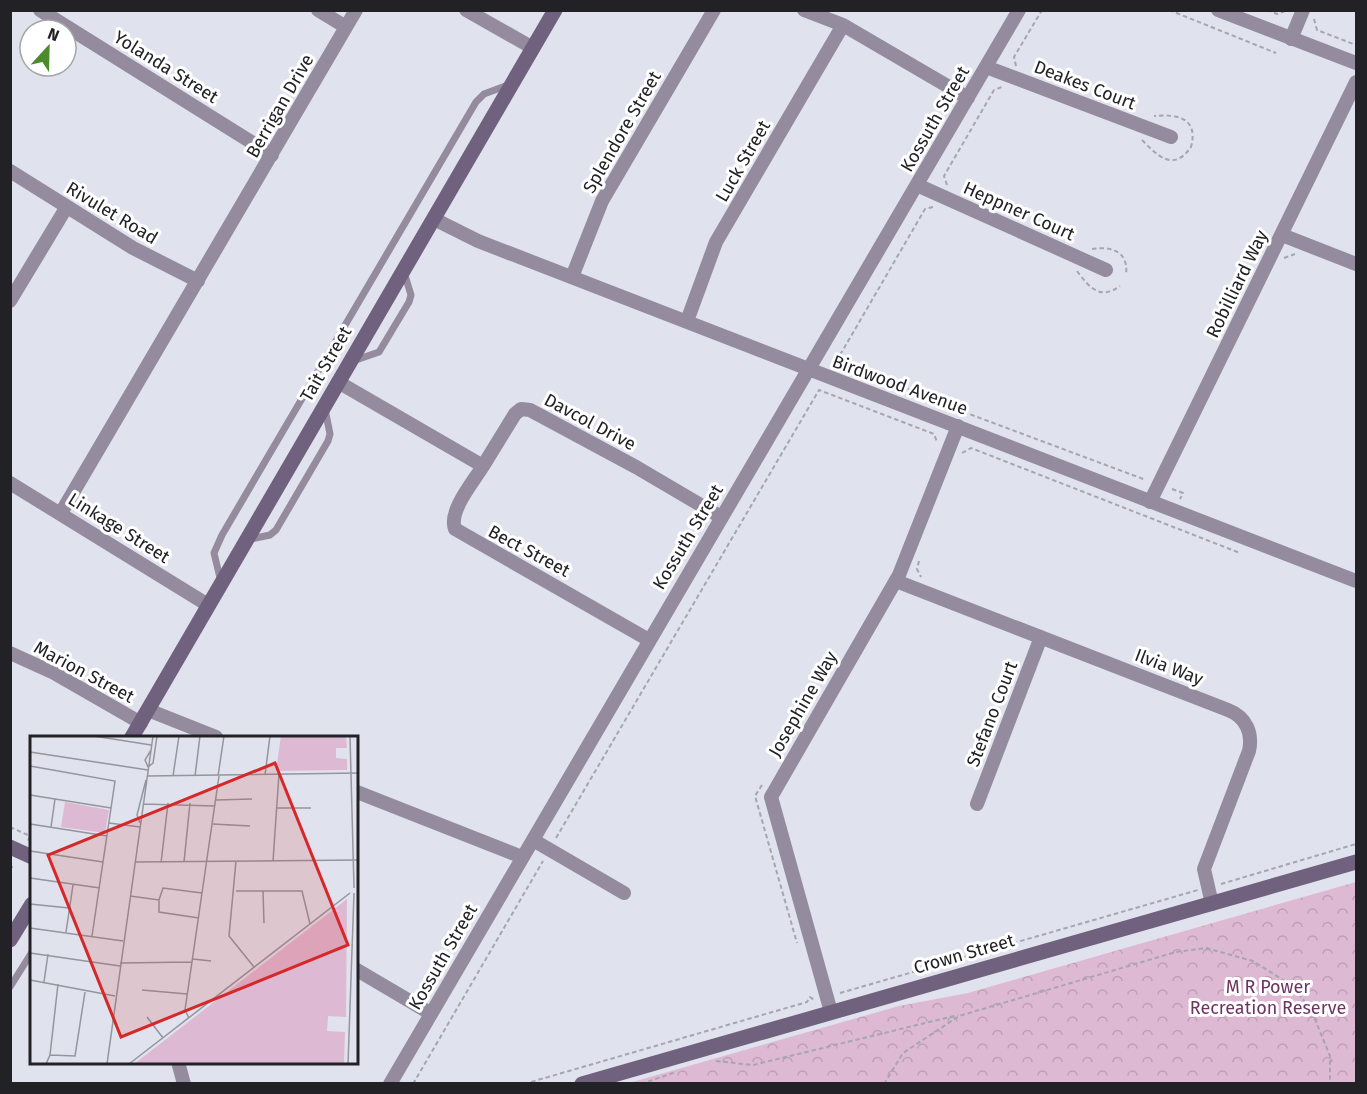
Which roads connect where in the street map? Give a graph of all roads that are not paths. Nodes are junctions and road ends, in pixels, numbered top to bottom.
1 (40, 10) edge
2 (318, 10) edge
3 (356, 10) edge
4 (466, 10) edge
5 (555, 10) edge
6 (714, 10) edge
7 (804, 10) edge
8 (1019, 10) edge
9 (1218, 10) edge
10 (1298, 11) edge
11 (546, 18) edge
12 (843, 26) junction
13 (346, 27) junction
14 (1292, 39) junction
15 (533, 48) junction
16 (1356, 63) edge
17 (986, 67) junction
18 (1356, 82) edge
19 (512, 83) junction
20 (968, 98) junction
21 (1171, 137) dead end
22 (272, 155) junction
23 (10, 171) edge
24 (917, 185) junction
25 (66, 208) junction
26 (434, 219) junction
27 (1282, 235) junction
28 (1356, 264) edge
29 (404, 269) junction
30 (1106, 270) dead end
31 (572, 277) junction
32 (198, 280) junction
33 (10, 301) edge
34 (687, 321) junction
35 (349, 364) junction
36 (808, 370) junction
37 (338, 382) junction
38 (325, 404) junction
39 (958, 426) junction
40 (483, 466) junction
41 (10, 483) edge
42 (1150, 502) junction
43 (61, 513) junction
44 (721, 517) junction
45 (243, 544) junction
46 (896, 581) junction
47 (1356, 581) edge
48 (221, 582) junction
49 (208, 605) junction
50 (1041, 637) junction
51 (649, 640) junction
52 (10, 653) edge
53 (140, 727) edge
54 (208, 736) edge
55 (358, 792) edge
56 (977, 804) dead end
57 (533, 840) junction
58 (10, 847) edge
59 (30, 856) edge
60 (522, 857) junction
61 (1356, 862) edge
62 (624, 892) dead end
63 (1212, 904) junction
64 (24, 911) edge
65 (10, 940) edge
66 (30, 955) edge
67 (358, 971) edge
68 (10, 987) edge
69 (831, 1012) junction
70 (430, 1014) junction
71 (179, 1064) edge
72 (184, 1083) edge
73 (390, 1083) edge
74 (582, 1083) edge

1 - 22 street, Yolanda Street
2 - 13 street
3 - 13 street, Berrigan Drive
4 - 15 street
5 - 11 street, Tait Street
6 - 31 street, Splendore Street
7 - 12 street
8 - 17 street, Kossuth Street
9 - 14 street
10 - 14 street
11 - 15 street, Tait Street
12 - 20 street
12 - 34 street, Luck Street
13 - 22 street, Berrigan Drive
14 - 16 street
15 - 19 street, Tait Street
17 - 20 street, Kossuth Street
17 - 21 street, Deakes Court
18 - 27 street, Robilliard Way
19 - 26 street, Tait Street
19 - 48 lane
20 - 24 street, Kossuth Street
22 - 32 street, Berrigan Drive
23 - 25 street, Rivulet Road
24 - 30 street, Heppner Court
24 - 36 street, Kossuth Street
25 - 32 street, Rivulet Road
25 - 33 street
26 - 29 street, Tait Street
26 - 31 street, Birdwood Avenue
27 - 28 street
27 - 42 street, Robilliard Way
29 - 35 street, Tait Street
29 - 35 lane
31 - 34 street, Birdwood Avenue
32 - 43 street, Berrigan Drive
34 - 36 street, Birdwood Avenue
35 - 37 street, Tait Street
36 - 39 street, Birdwood Avenue
36 - 44 street, Kossuth Street
37 - 38 street, Tait Street
37 - 40 street
38 - 45 street, Tait Street
38 - 45 lane
39 - 42 street, Birdwood Avenue
39 - 46 street, Josephine Way
40 - 44 street, Davcol Drive
40 - 51 street, Bect Street
41 - 43 street, Linkage Street
42 - 47 street, Birdwood Avenue
43 - 49 street, Linkage Street
44 - 51 street, Kossuth Street
45 - 48 street, Tait Street
46 - 50 street, Ilvia Way
46 - 69 street, Josephine Way
48 - 49 street, Tait Street
49 - 53 street, Tait Street
50 - 56 street, Stefano Court
50 - 63 street, Ilvia Way
51 - 57 street, Kossuth Street
52 - 53 street, Marion Street
53 - 54 street, Marion Street
55 - 60 street
57 - 60 street, Kossuth Street
57 - 62 street
58 - 59 street
60 - 70 street, Kossuth Street
61 - 63 street, Crown Street
63 - 69 street, Crown Street
64 - 65 street
66 - 68 lane
67 - 70 street
69 - 74 street, Crown Street
70 - 73 street, Kossuth Street
71 - 72 street

